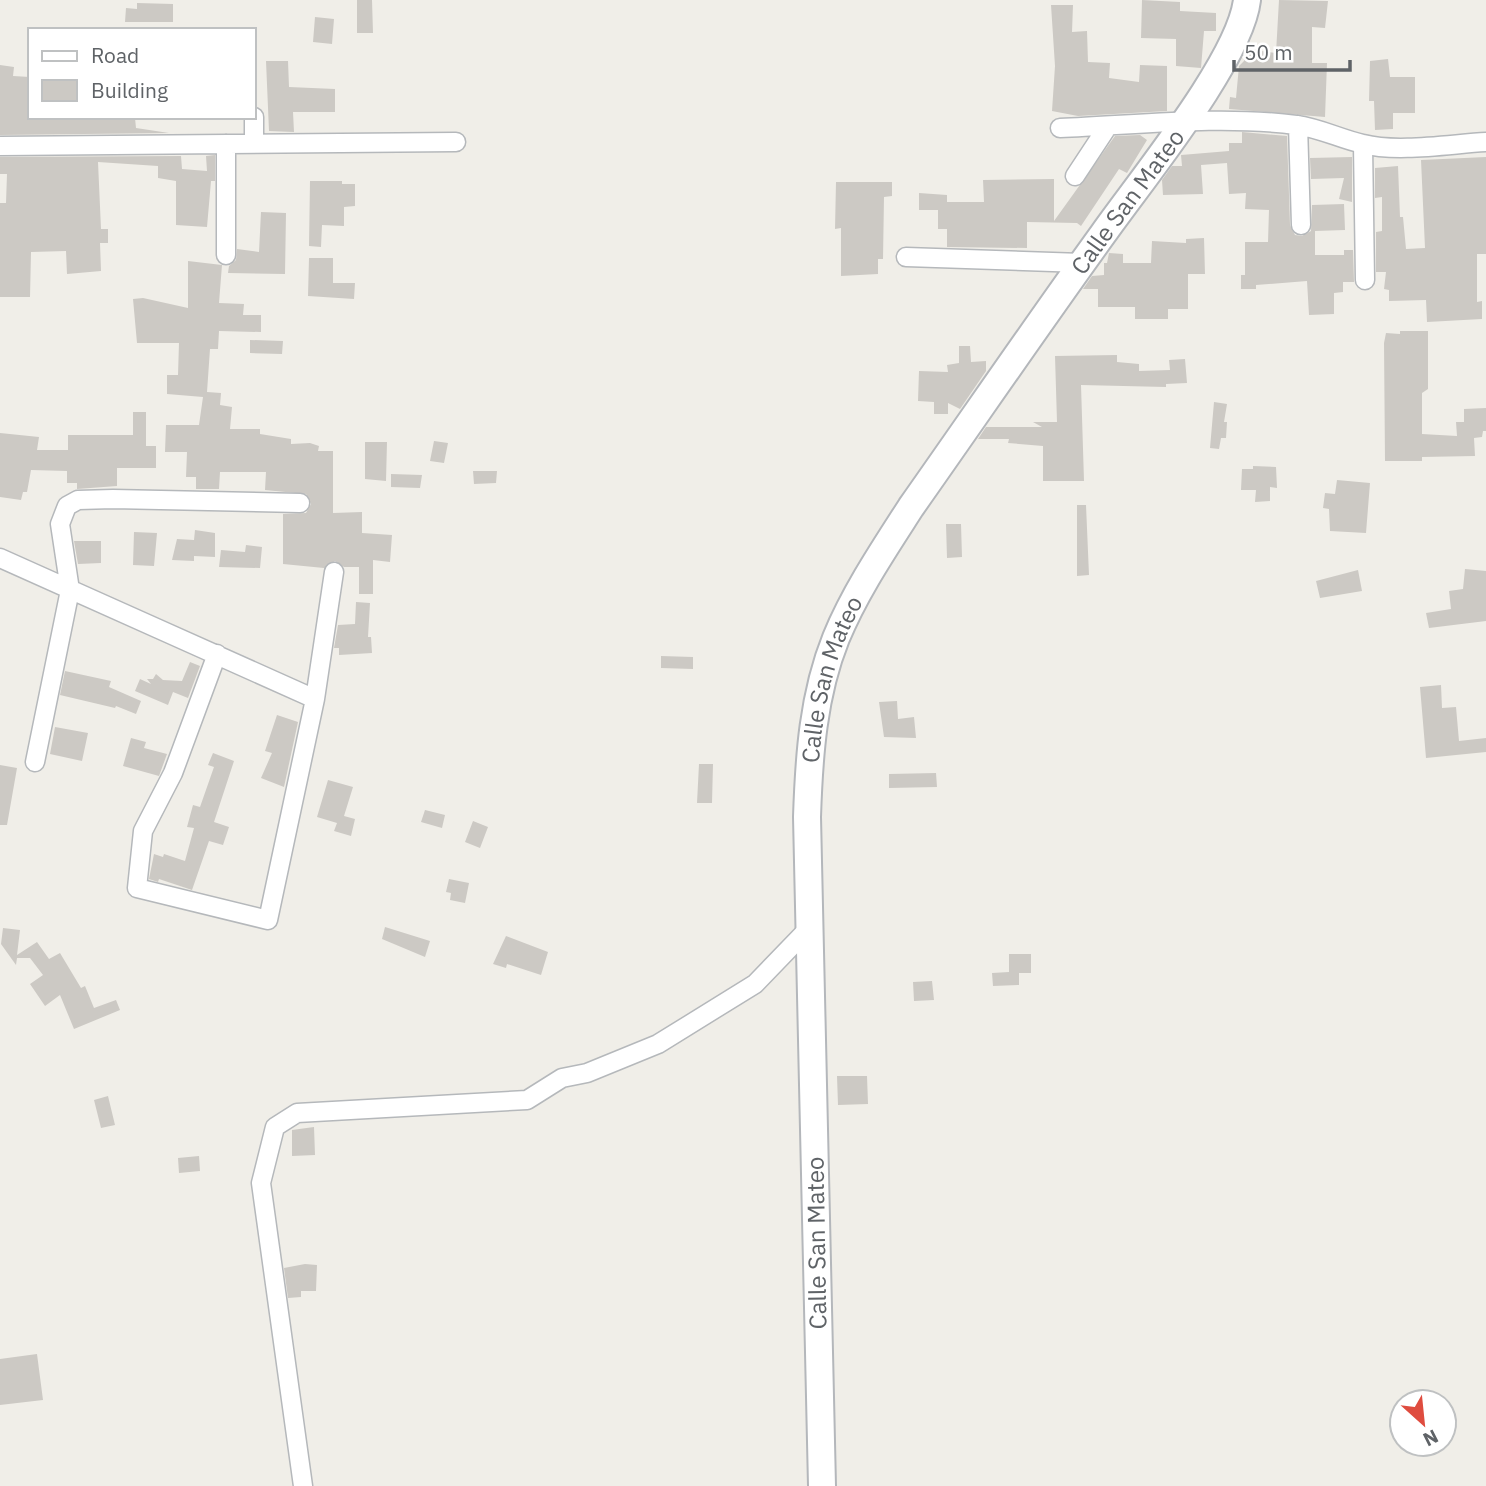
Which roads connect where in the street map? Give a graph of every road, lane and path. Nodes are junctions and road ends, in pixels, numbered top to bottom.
1 (1251, 5) edge
2 (254, 119) edge
3 (1182, 123) junction
4 (1297, 125) junction
5 (1108, 126) junction
6 (1060, 128) dead end
7 (456, 142) dead end
8 (1486, 142) edge
9 (254, 143) junction
10 (226, 144) junction
11 (1363, 145) junction
12 (0, 146) edge
13 (1075, 176) dead end
14 (1301, 225) dead end
15 (226, 255) dead end
16 (906, 257) dead end
17 (1082, 263) junction
18 (1365, 280) dead end
19 (300, 503) dead end
20 (0, 558) edge
21 (334, 572) dead end
22 (70, 590) junction
23 (217, 654) junction
24 (315, 699) junction
25 (35, 762) dead end
26 (810, 927) junction
27 (303, 1486) edge
28 (822, 1486) edge

1 - 3 street, Calle San Mateo
2 - 9 street
3 - 4 street
3 - 5 street
3 - 17 street, Calle San Mateo
4 - 11 street
4 - 14 street
5 - 6 street
5 - 13 street
7 - 9 street
8 - 11 street
9 - 10 street
10 - 12 street
10 - 15 street
11 - 18 street
16 - 17 street
17 - 26 street, Calle San Mateo
19 - 22 street
20 - 22 street
21 - 24 street
22 - 23 street
22 - 25 street
23 - 24 street
23 - 24 street
26 - 27 street
26 - 28 street, Calle San Mateo

